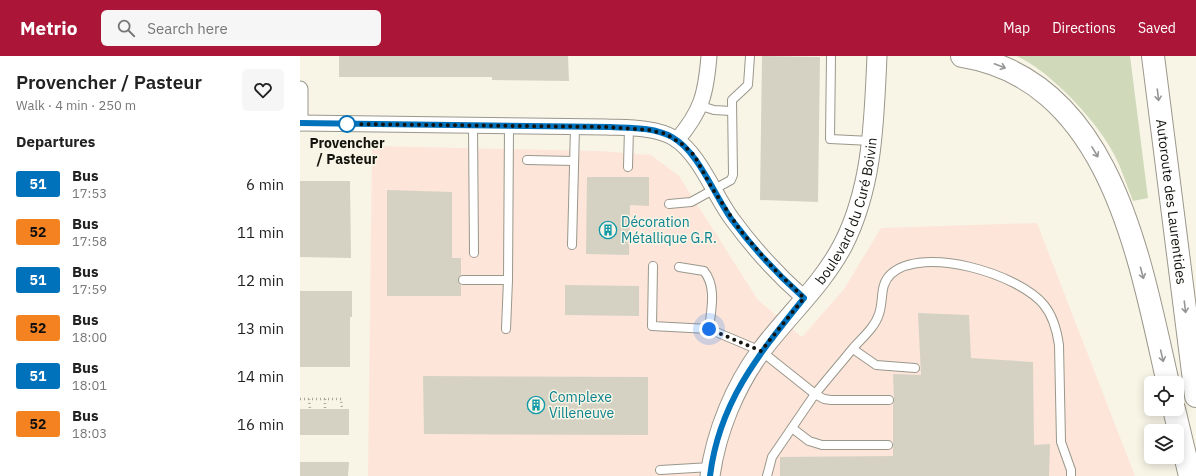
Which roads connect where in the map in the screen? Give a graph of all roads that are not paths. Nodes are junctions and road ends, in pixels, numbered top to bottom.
1 (709, 56) edge
2 (750, 56) edge
3 (831, 56) edge
4 (877, 56) edge
5 (962, 56) edge
6 (1154, 56) edge
7 (300, 89) edge
8 (701, 106) junction
9 (731, 111) junction
10 (300, 123) edge
11 (474, 125) junction
12 (509, 126) junction
13 (575, 126) junction
14 (630, 128) junction
15 (677, 140) junction
16 (872, 141) junction
17 (528, 160) dead end
18 (574, 161) junction
19 (628, 167) dead end
20 (714, 190) junction
21 (669, 204) dead end
22 (572, 245) dead end
23 (474, 253) dead end
24 (653, 266) dead end
25 (679, 267) dead end
26 (463, 280) dead end
27 (508, 280) junction
28 (804, 298) junction
29 (506, 329) dead end
30 (709, 329) junction
31 (853, 349) junction
32 (761, 351) junction
33 (915, 368) dead end
34 (1166, 376) edge
35 (815, 394) junction
36 (1196, 396) edge
37 (889, 400) dead end
38 (1176, 416) edge
39 (792, 428) junction
40 (888, 445) dead end
41 (660, 470) dead end
42 (711, 472) edge
43 (767, 476) edge
44 (1071, 476) edge
45 (1190, 476) edge

1 - 8 street
2 - 9 lane
3 - 16 lane
4 - 16 street, boulevard du Curé Boivin
5 -> 34 highway
6 -> 36 highway, Autoroute des Laurentides
7 - 10 street
8 - 9 lane
8 - 15 street
9 - 20 lane
10 - 11 street
11 - 12 street
11 - 23 lane
12 - 13 street
12 - 27 lane
13 - 14 street
13 - 18 lane
14 - 15 street
14 - 19 lane
15 - 20 street
16 - 28 street, boulevard du Curé Boivin
17 - 18 lane
18 - 22 lane
20 - 21 lane
20 - 28 street
24 - 30 lane
25 - 30 lane
26 - 27 lane
27 - 29 lane
28 - 32 street, boulevard du Curé Boivin
30 - 32 lane
31 - 33 lane
31 - 35 lane
31 - 44 lane
32 - 35 lane
32 - 42 street, boulevard du Curé Boivin
35 - 37 lane
35 - 39 lane
38 - 45 highway
39 - 40 lane
39 - 43 lane
41 - 42 lane

